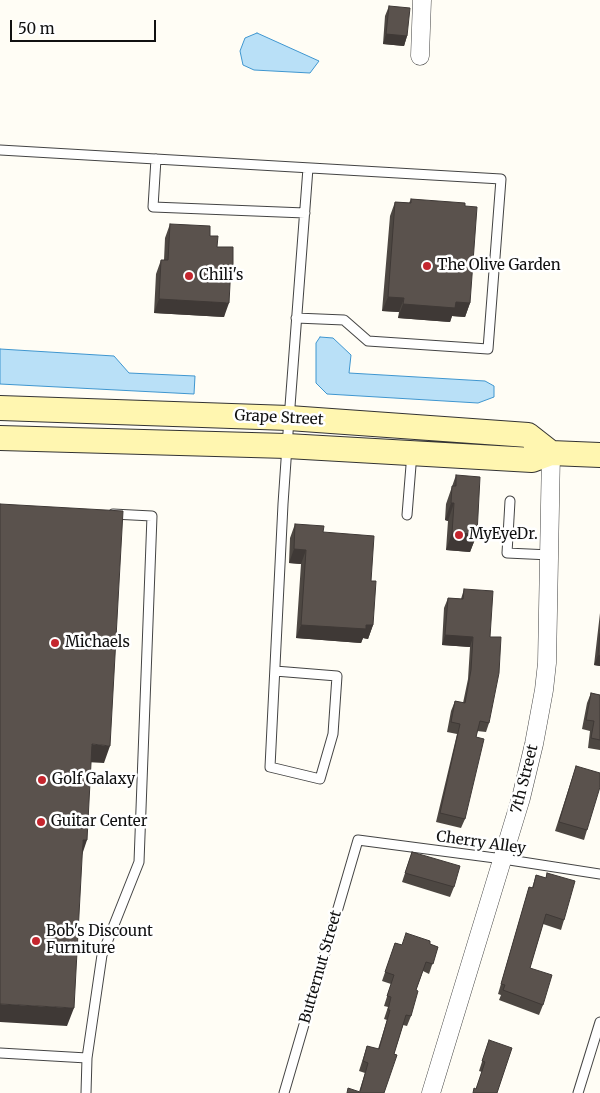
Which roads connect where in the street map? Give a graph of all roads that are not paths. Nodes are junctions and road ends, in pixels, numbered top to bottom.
1 (422, 0) edge
2 (420, 56) dead end
3 (0, 150) edge
4 (156, 159) junction
5 (308, 168) junction
6 (305, 213) junction
7 (296, 318) junction
8 (0, 408) edge
9 (289, 418) junction
10 (0, 438) edge
11 (287, 446) junction
12 (412, 453) junction
13 (551, 453) junction
14 (600, 455) edge
15 (510, 501) dead end
16 (104, 514) edge
17 (407, 515) dead end
18 (550, 555) junction
19 (275, 671) junction
20 (358, 840) joint
21 (503, 859) junction
22 (600, 874) edge
23 (600, 1022) edge
24 (0, 1053) edge
25 (88, 1058) junction
26 (86, 1093) edge
27 (284, 1093) edge
28 (431, 1093) edge
29 (578, 1093) edge

1 - 2 street
3 - 4 lane
4 - 5 lane
4 - 6 lane
5 - 6 lane
5 - 7 lane
6 - 7 lane
7 - 9 lane
8 - 9 main road, Grape Street
9 - 11 lane
9 - 13 main road, Grape Street
10 - 11 main road, Grape Street
11 - 12 main road, Grape Street
11 - 19 lane
12 - 13 main road, Grape Street
12 - 17 lane
13 - 14 main road, Grape Street
13 - 18 street, 7th Street
15 - 18 lane
16 - 25 lane
18 - 21 street, 7th Street
19 - 19 lane
20 - 21 lane, Cherry Alley
20 - 27 lane, Butternut Street
21 - 22 lane, Cherry Alley
21 - 28 street, 7th Street
23 - 29 lane
24 - 25 lane
25 - 26 lane

